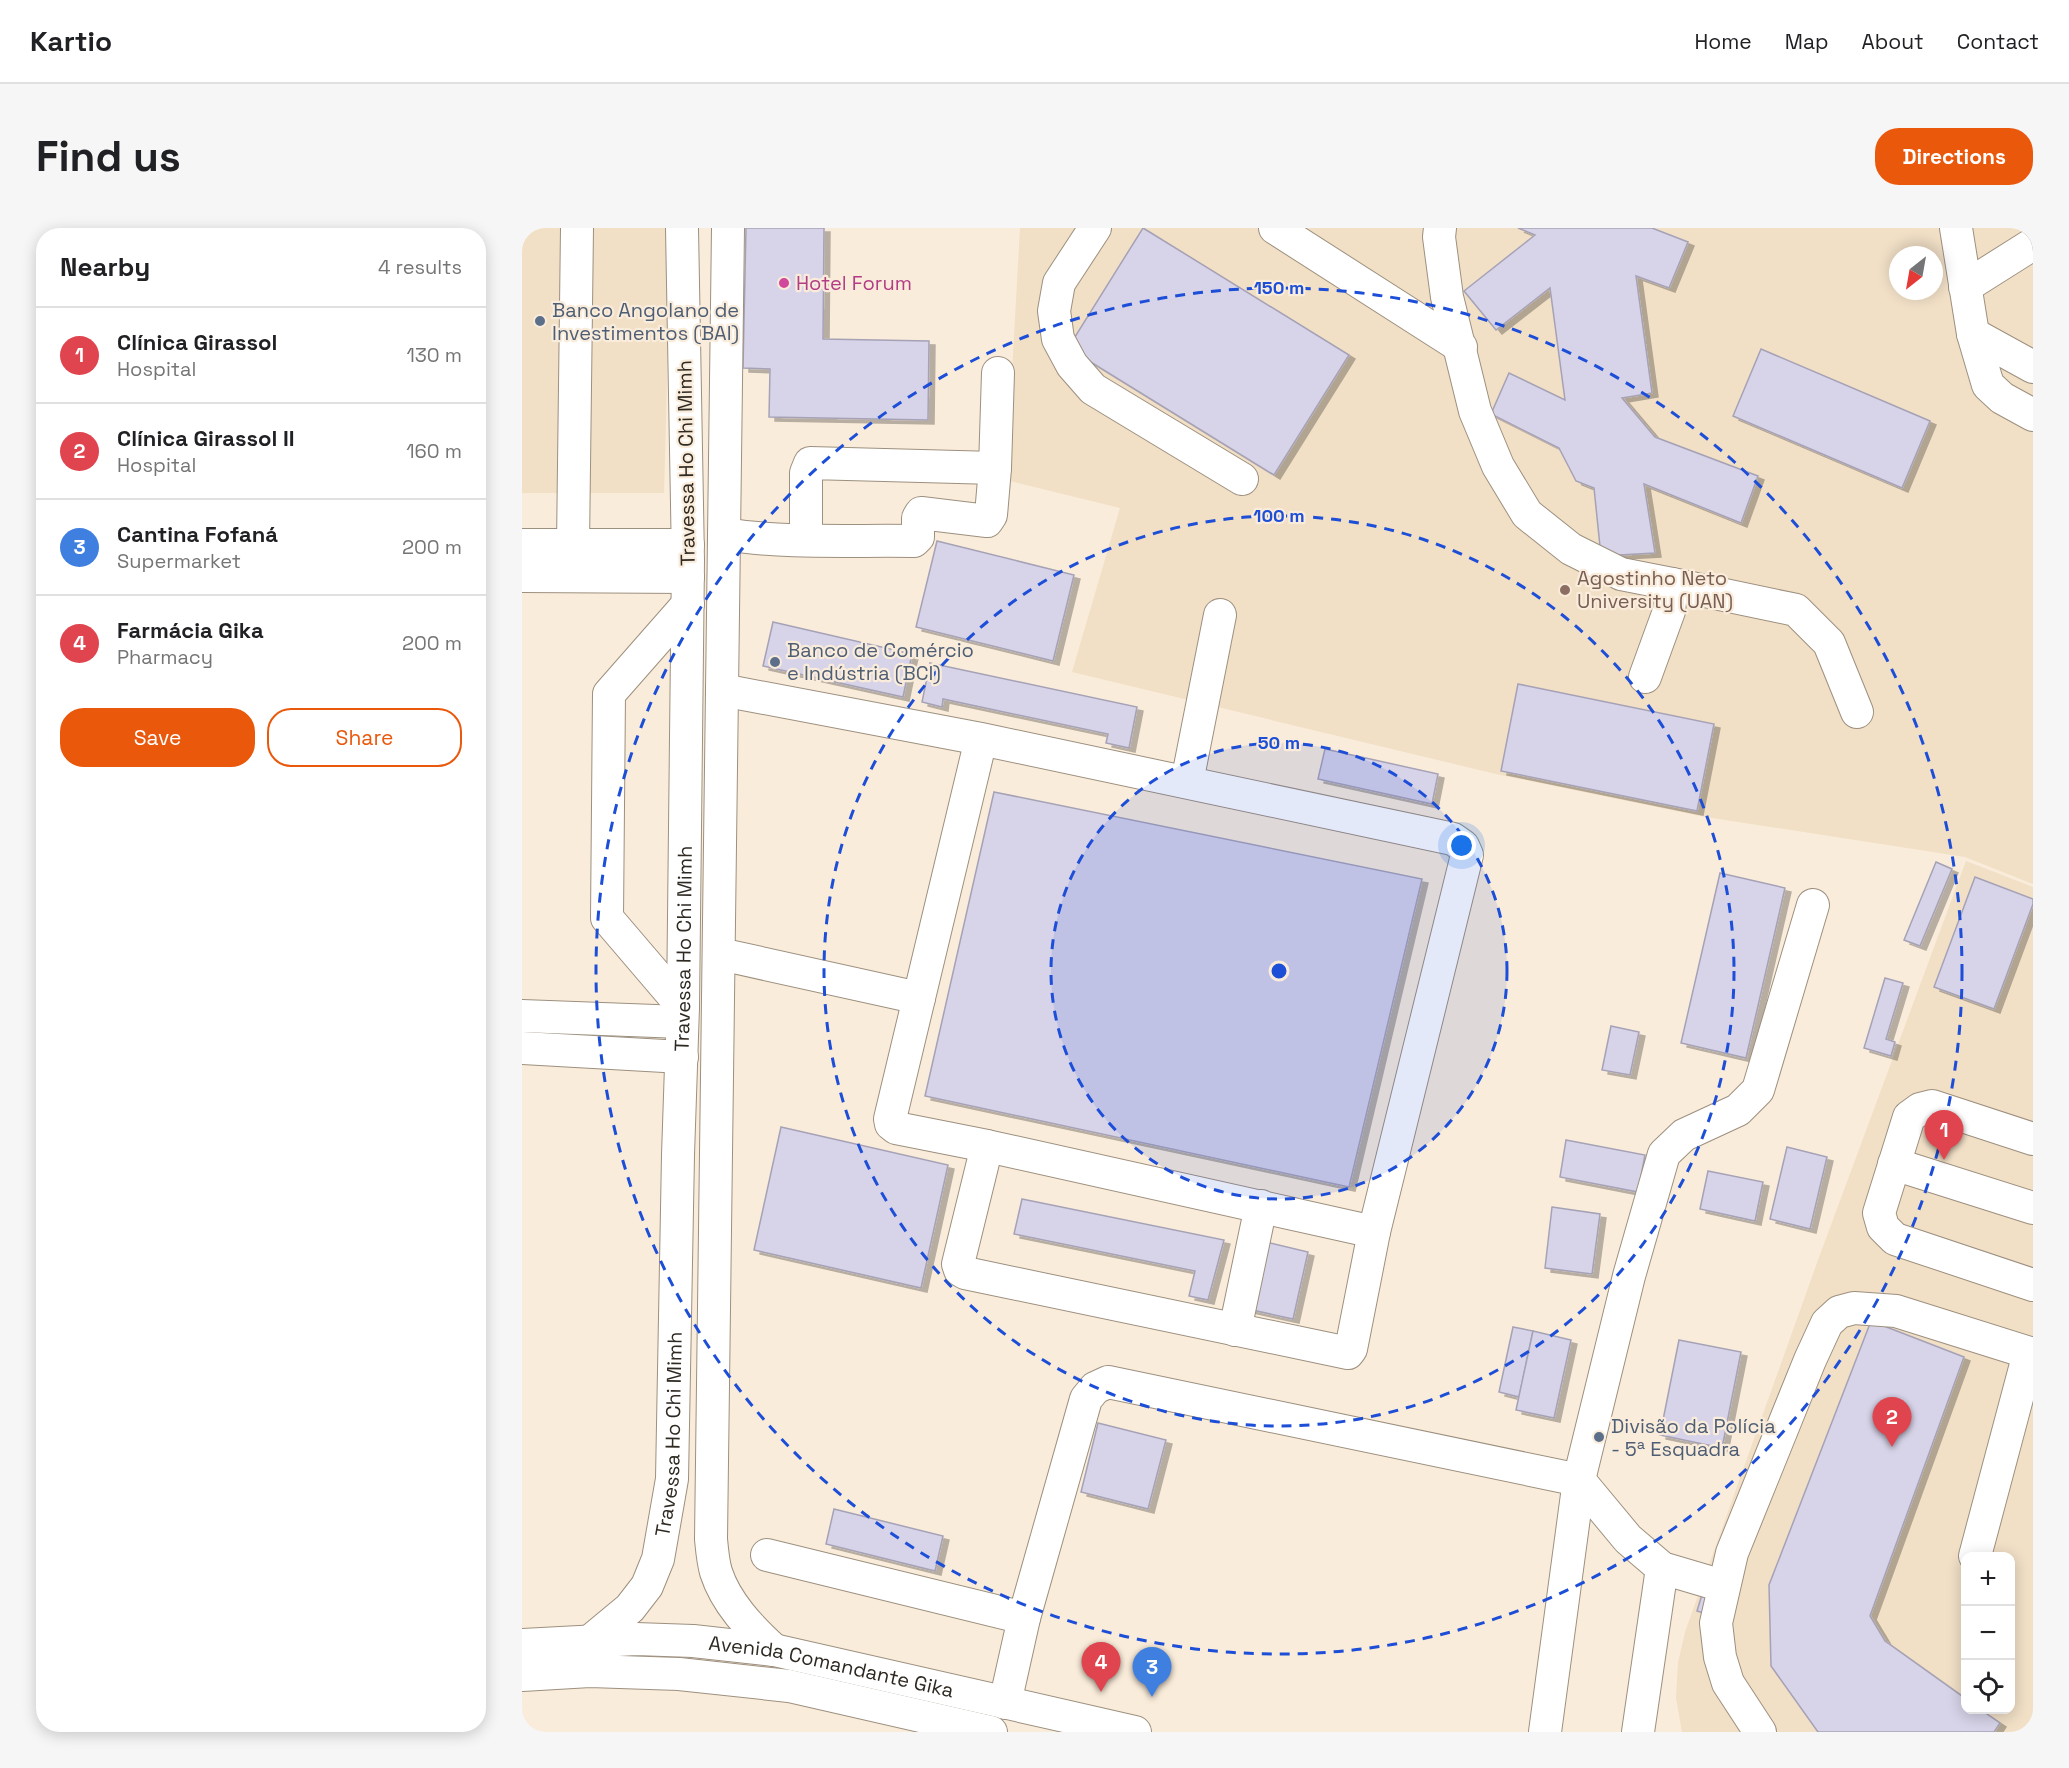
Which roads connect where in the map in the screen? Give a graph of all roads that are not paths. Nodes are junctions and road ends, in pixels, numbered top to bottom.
1 (577, 228) edge
2 (682, 228) edge
3 (728, 228) edge
4 (1095, 228) edge
5 (1275, 228) edge
6 (1440, 228) edge
7 (1956, 228) edge
8 (2033, 244) edge
9 (1965, 287) junction
10 (1973, 334) junction
11 (1461, 347) junction
12 (2033, 368) edge
13 (998, 373) dead end
14 (2033, 415) edge
15 (995, 468) junction
16 (1242, 479) dead end
17 (724, 534) junction
18 (806, 540) junction
19 (522, 545) edge
20 (573, 545) junction
21 (522, 560) edge
22 (522, 576) edge
23 (688, 576) junction
24 (1672, 584) junction
25 (522, 595) edge
26 (1220, 615) dead end
27 (1645, 677) dead end
28 (722, 690) junction
29 (1857, 712) dead end
30 (981, 739) junction
31 (1187, 782) junction
32 (1813, 905) dead end
33 (720, 954) junction
34 (919, 998) junction
35 (683, 1014) junction
36 (522, 1016) edge
37 (522, 1048) edge
38 (682, 1057) junction
39 (2033, 1140) edge
40 (987, 1146) junction
41 (1894, 1164) junction
42 (1261, 1206) junction
43 (2033, 1208) edge
44 (1374, 1232) junction
45 (2033, 1285) edge
46 (1235, 1330) junction
47 (2031, 1354) edge
48 (1579, 1480) junction
49 (1976, 1552) edge
50 (767, 1555) dead end
51 (1662, 1568) junction
52 (1723, 1586) junction
53 (1024, 1618) junction
54 (589, 1642) junction
55 (522, 1645) edge
56 (774, 1650) junction
57 (522, 1675) edge
58 (1005, 1703) junction
59 (991, 1732) edge
60 (1135, 1732) edge
61 (1545, 1732) edge
62 (1638, 1732) edge
63 (1760, 1732) edge

1 - 20 street
2 - 23 street, Travessa Ho Chi Mimh
3 - 17 street, Travessa Ho Chi Mimh
4 - 16 street
5 - 11 street
6 - 11 street
7 - 9 street
8 - 9 street
9 - 10 street
10 - 12 street
10 - 14 street
11 - 24 street
13 - 15 street
15 - 18 street
15 - 18 street
17 - 18 street
17 - 28 street, Travessa Ho Chi Mimh
19 - 20 street
20 - 23 street
21 - 23 street
22 - 23 street
23 - 25 street
23 - 35 street, Travessa Ho Chi Mimh
23 - 35 street
24 - 27 street
24 - 29 street
26 - 31 street
28 - 30 street
28 - 33 street, Travessa Ho Chi Mimh
30 - 31 street
30 - 34 street
31 - 44 street
32 - 48 street
33 - 34 street
33 - 56 street, Travessa Ho Chi Mimh
34 - 40 street
35 - 36 street
35 - 38 street, Travessa Ho Chi Mimh
37 - 38 street
38 - 54 street, Travessa Ho Chi Mimh
39 - 41 street
40 - 42 street
40 - 46 street
41 - 43 street
41 - 45 street
42 - 44 street
42 - 46 street
44 - 46 street
47 - 49 street
47 - 52 street
48 - 51 street
48 - 53 street
48 - 61 street
50 - 53 street
51 - 52 street
51 - 62 street
52 - 63 street
53 - 58 street
54 - 55 street, Avenida Comandante Gika
54 - 56 street, Avenida Comandante Gika
56 - 58 street, Avenida Comandante Gika
57 - 59 street, Avenida Comandante Gika
58 - 60 street, Avenida Comandante Gika

